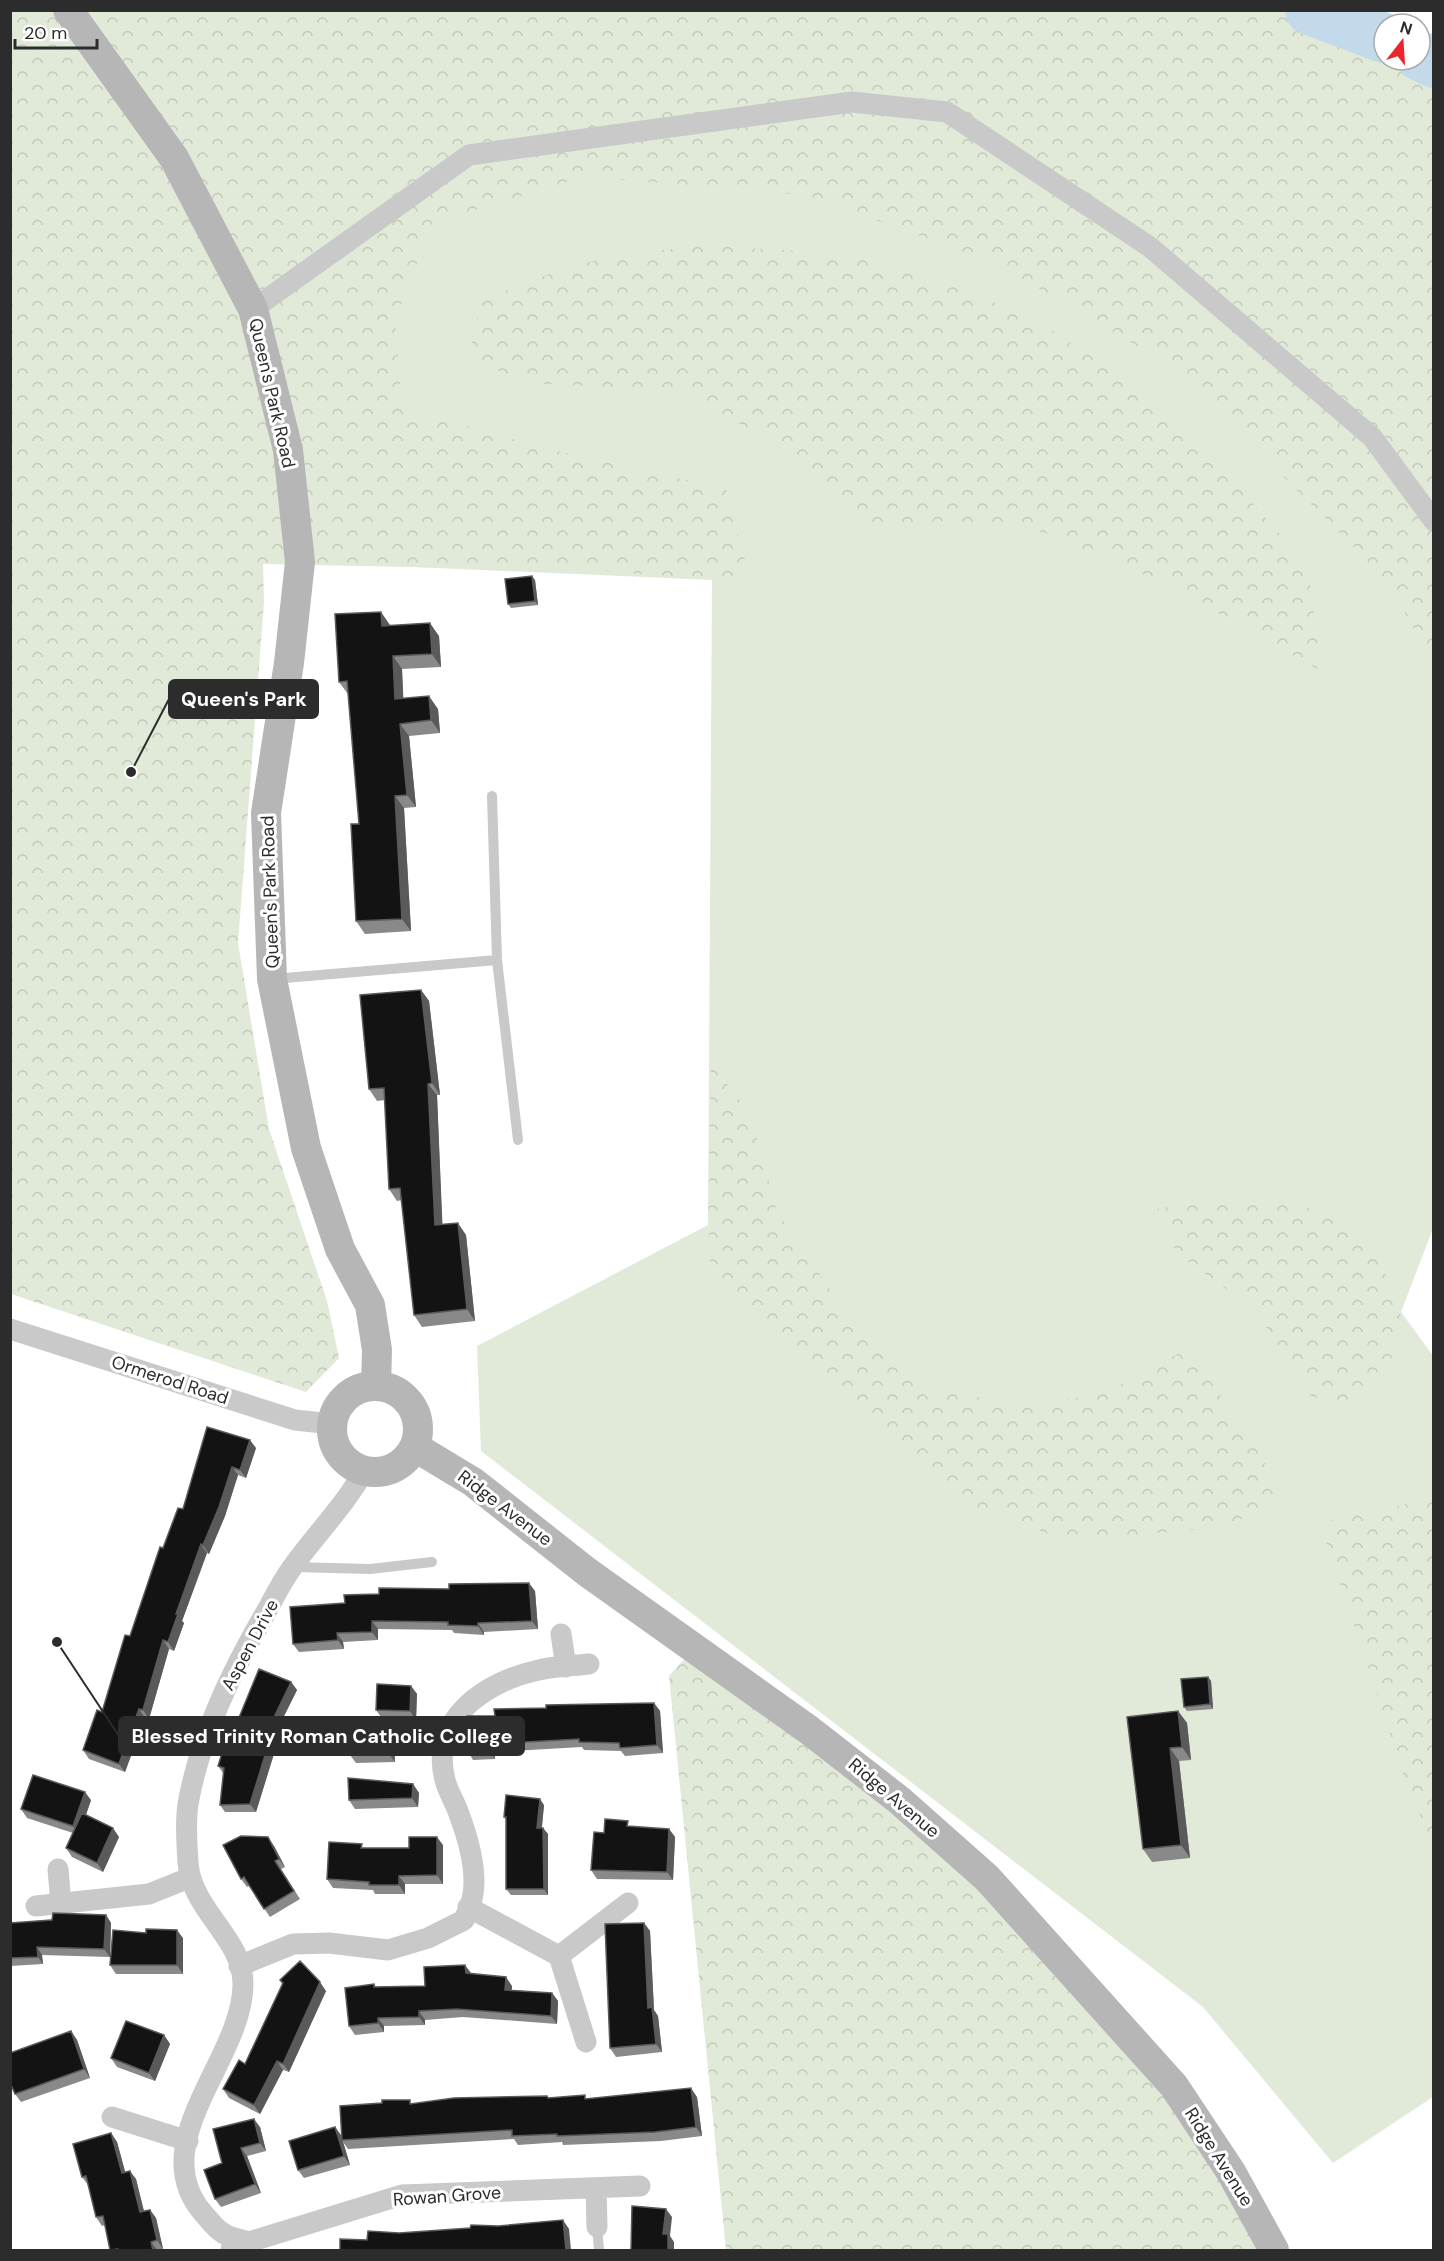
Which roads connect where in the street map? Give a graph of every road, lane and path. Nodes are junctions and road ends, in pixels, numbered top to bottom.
1 (68, 10) edge
2 (253, 309) junction
3 (1434, 521) edge
4 (492, 796) dead end
5 (497, 960) junction
6 (272, 979) junction
7 (518, 1140) dead end
8 (10, 1329) edge
9 (376, 1385) junction
10 (332, 1424) junction
11 (415, 1447) junction
12 (364, 1471) junction
13 (432, 1562) dead end
14 (292, 1567) junction
15 (561, 1634) dead end
16 (589, 1664) dead end
17 (566, 1666) junction
18 (58, 1869) dead end
19 (189, 1878) junction
20 (628, 1903) dead end
21 (61, 1904) junction
22 (36, 1906) dead end
23 (468, 1907) junction
24 (559, 1956) junction
25 (239, 1966) junction
26 (586, 2042) dead end
27 (112, 2117) dead end
28 (188, 2141) junction
29 (640, 2186) dead end
30 (596, 2188) junction
31 (597, 2227) joint
32 (232, 2244) edge
33 (599, 2250) edge
34 (1274, 2250) edge

1 - 2 street, Queen's Park Road
2 - 3 street
2 - 6 street, Queen's Park Road
4 - 5 lane
5 - 6 lane
5 - 7 lane
6 - 9 street, Queen's Park Road
8 - 10 street, Ormerod Road
9 - 10 street
9 - 11 street
10 - 12 street
11 - 12 street
11 - 34 street, Ridge Avenue
12 - 14 street, Aspen Drive
13 - 14 lane
14 - 19 street, Aspen Drive
15 - 17 street
16 - 17 street
17 - 23 street
18 - 21 street
19 - 21 street
19 - 25 street, Aspen Drive
20 - 24 street
21 - 22 street
23 - 24 street
23 - 25 street
24 - 26 street
25 - 28 street, Aspen Drive
27 - 28 street
28 - 32 street, Aspen Drive
29 - 30 street, Rowan Grove
30 - 31 street
30 - 32 street, Rowan Grove
31 - 33 lane

